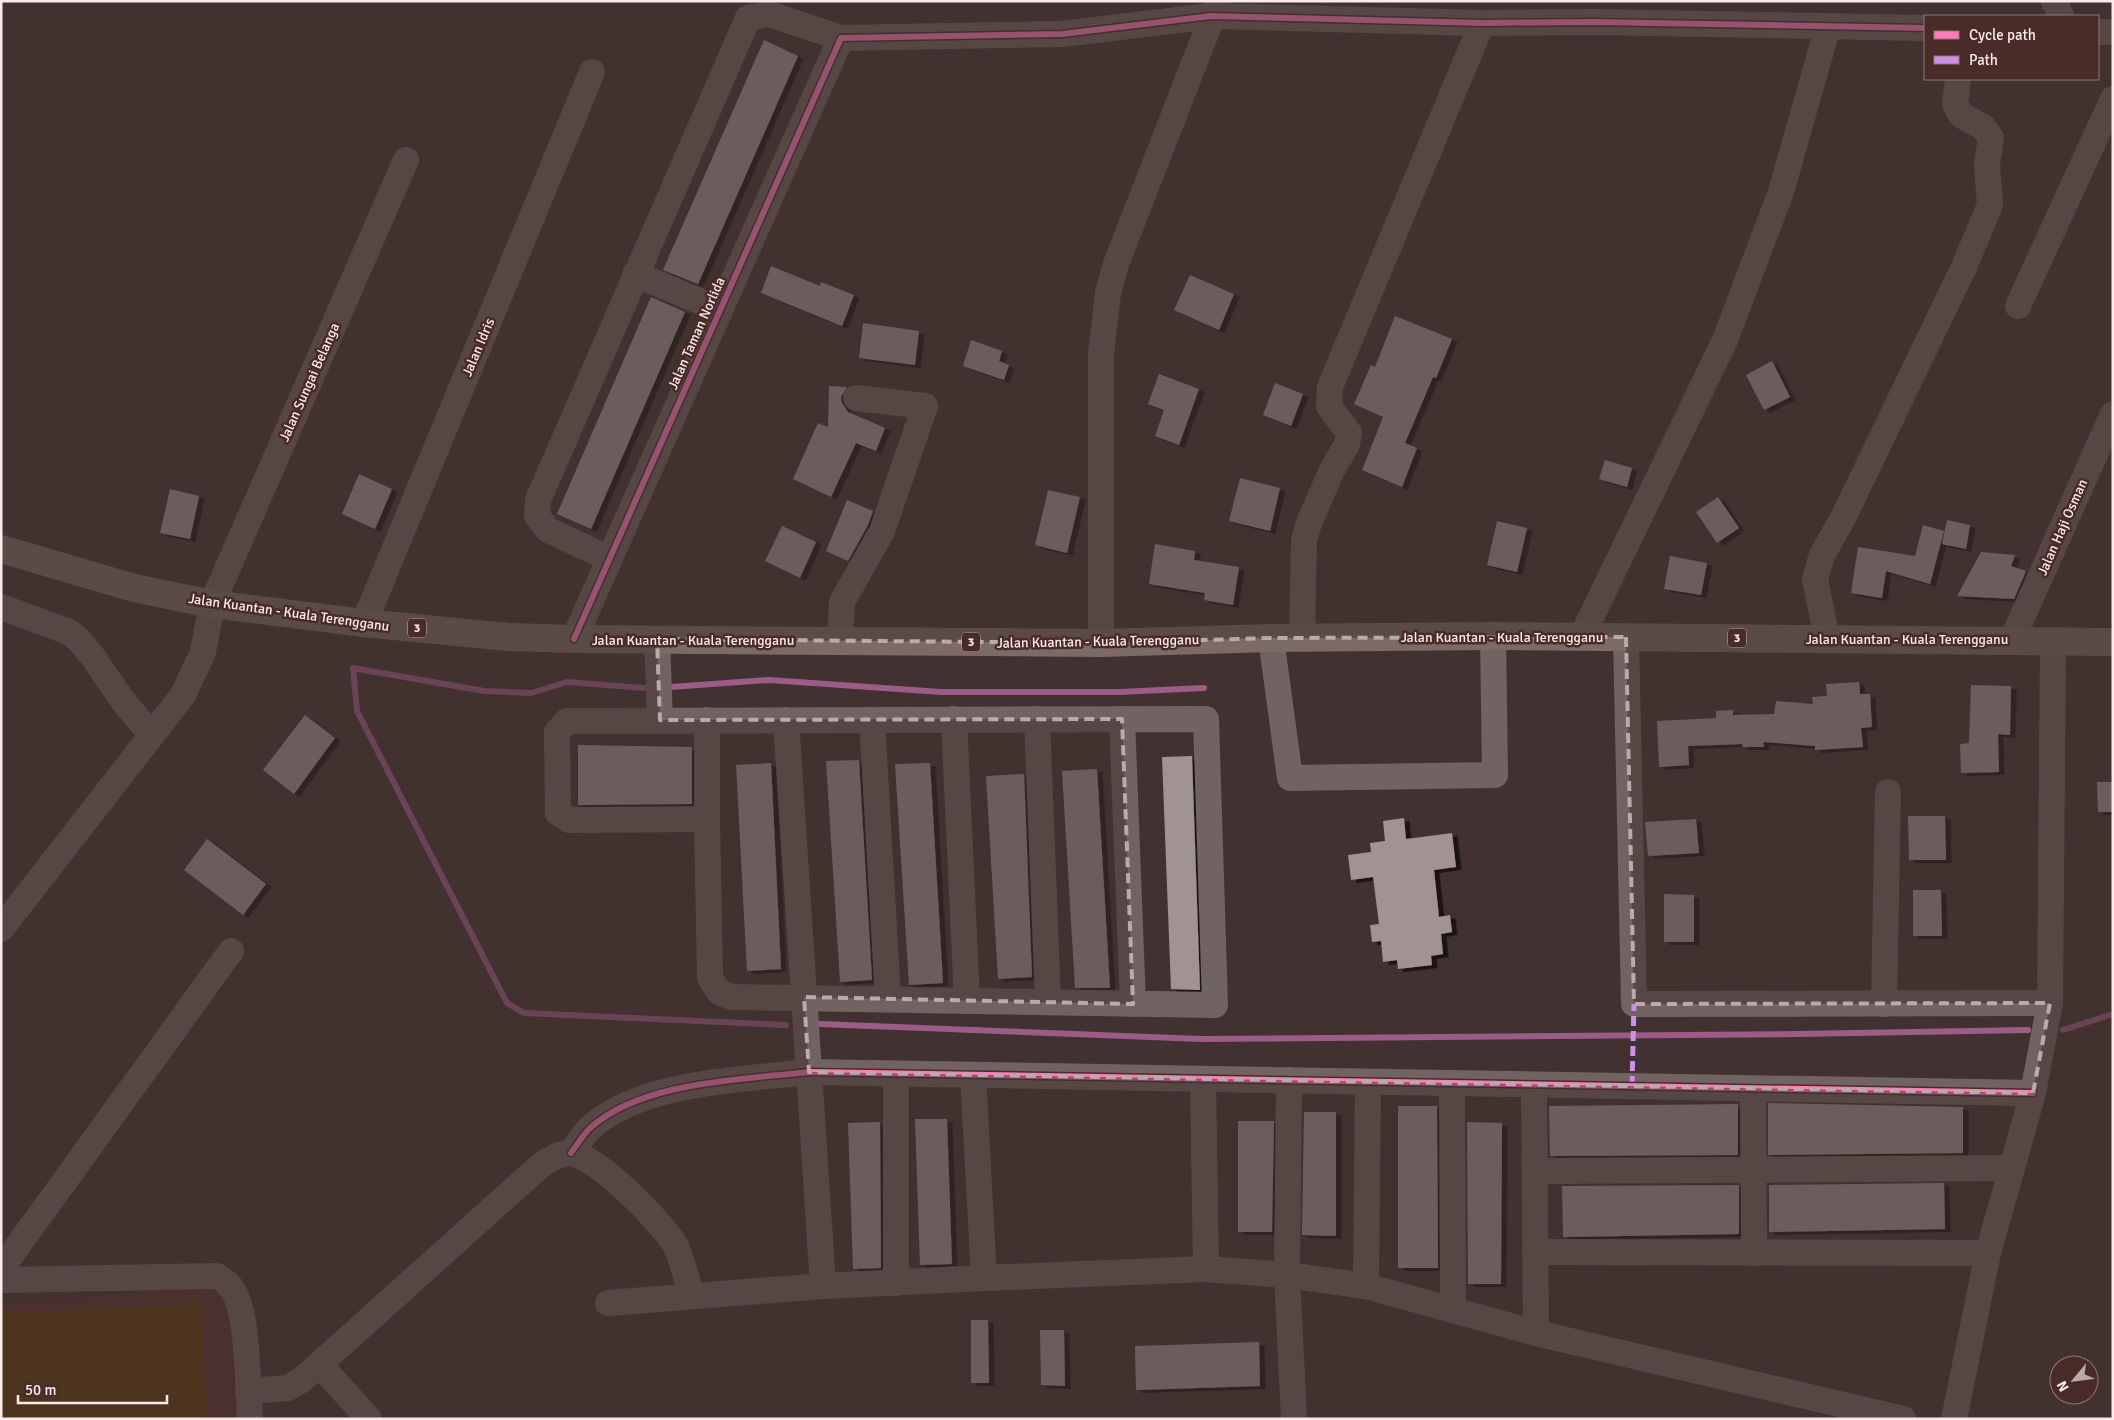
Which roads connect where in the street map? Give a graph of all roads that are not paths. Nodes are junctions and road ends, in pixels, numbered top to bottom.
1 (2054, 1) edge
2 (1214, 9) edge
3 (1592, 12) edge
4 (2061, 15) edge
5 (1482, 23) junction
6 (1828, 26) junction
7 (1924, 28) edge
8 (2099, 32) edge
9 (2113, 32) edge
10 (841, 38) junction
11 (592, 72) dead end
12 (1958, 80) edge
13 (2113, 99) edge
14 (406, 160) dead end
15 (635, 274) junction
16 (2018, 306) dead end
17 (720, 310) junction
18 (856, 398) dead end
19 (2113, 414) edge
20 (1, 549) edge
21 (610, 559) junction
22 (212, 604) junction
23 (1, 607) edge
24 (364, 623) junction
25 (1492, 636) junction
26 (1582, 636) junction
27 (1626, 637) junction
28 (1271, 638) junction
29 (1302, 638) junction
30 (574, 639) junction
31 (657, 639) junction
32 (1827, 639) junction
33 (2012, 640) junction
34 (840, 641) junction
35 (2052, 642) junction
36 (2113, 642) edge
37 (1101, 643) junction
38 (1037, 719) junction
39 (1122, 719) junction
40 (660, 720) junction
41 (707, 720) junction
42 (786, 720) junction
43 (872, 720) junction
44 (954, 720) junction
45 (152, 735) junction
46 (1888, 792) dead end
47 (707, 819) junction
48 (1, 929) edge
49 (231, 951) dead end
50 (804, 997) junction
51 (888, 999) junction
52 (967, 1001) junction
53 (1048, 1002) junction
54 (2050, 1003) junction
55 (1133, 1004) junction
56 (1884, 1004) junction
57 (809, 1072) junction
58 (896, 1074) junction
59 (973, 1075) junction
60 (1204, 1079) junction
61 (1289, 1080) junction
62 (1368, 1082) junction
63 (1452, 1083) junction
64 (1534, 1085) junction
65 (1753, 1089) junction
66 (2033, 1093) junction
67 (571, 1153) junction
68 (2012, 1168) junction
69 (1754, 1170) junction
70 (1534, 1171) junction
71 (1535, 1252) junction
72 (1754, 1253) junction
73 (1988, 1253) junction
74 (1206, 1269) junction
75 (1, 1270) edge
76 (1287, 1275) junction
77 (984, 1278) junction
78 (1, 1280) edge
79 (896, 1283) junction
80 (823, 1286) junction
81 (1366, 1286) junction
82 (692, 1296) junction
83 (608, 1304) dead end
84 (1453, 1310) junction
85 (1536, 1333) junction
86 (320, 1365) junction
87 (248, 1391) junction
88 (250, 1419) edge
89 (369, 1419) edge
90 (1294, 1419) edge
91 (1903, 1419) edge
92 (1954, 1419) edge

1 - 4 street
2 - 5 street
2 - 10 street
2 - 37 street
3 - 5 street
3 - 6 street
5 - 29 street
6 - 7 street
6 - 26 street
8 - 9 street
10 - 15 street
10 - 17 street, Jalan Taman Norlida
11 - 24 street, Jalan Idris
12 - 32 street
13 - 16 street
14 - 22 street, Jalan Sungai Belanga
15 - 17 street
15 - 21 street
17 - 21 street, Jalan Taman Norlida
18 - 34 street
19 - 33 street, Jalan Haji Osman
20 - 22 highway, Jalan Kuantan - Kuala Terengganu / 3
21 - 30 street, Jalan Taman Norlida
22 - 24 highway, Jalan Kuantan - Kuala Terengganu / 3
22 - 45 street, Jalan Sungai Belanga
23 - 45 street
24 - 30 highway, Jalan Kuantan - Kuala Terengganu / 3
25 - 26 highway, Jalan Kuantan - Kuala Terengganu / 3
25 - 28 street
25 - 29 highway, Jalan Kuantan - Kuala Terengganu / 3
26 - 27 highway, Jalan Kuantan - Kuala Terengganu / 3
27 - 32 highway, Jalan Kuantan - Kuala Terengganu / 3
27 - 56 street
28 - 29 highway, Jalan Kuantan - Kuala Terengganu / 3
28 - 37 highway, Jalan Kuantan - Kuala Terengganu / 3
30 - 31 highway, Jalan Kuantan - Kuala Terengganu / 3
31 - 34 highway, Jalan Kuantan - Kuala Terengganu / 3
31 - 40 street
32 - 33 highway, Jalan Kuantan - Kuala Terengganu / 3
33 - 35 highway, Jalan Kuantan - Kuala Terengganu / 3
34 - 37 highway, Jalan Kuantan - Kuala Terengganu / 3
35 - 36 highway, Jalan Kuantan - Kuala Terengganu / 3
35 - 54 street
38 - 39 street
38 - 44 street
38 - 53 street
39 - 55 street
39 - 55 street
40 - 41 street
40 - 47 street
41 - 42 street
41 - 47 street
42 - 43 street
42 - 50 street
43 - 44 street
43 - 51 street
44 - 52 street
45 - 48 street, Jalan Sungai Belanga
46 - 56 street
47 - 50 street
49 - 75 street
50 - 51 street
50 - 57 street
51 - 52 street
52 - 53 street
53 - 55 street
54 - 56 street
54 - 66 street
57 - 58 street
57 - 67 street
57 - 80 street
58 - 59 street
58 - 79 street
59 - 60 street
59 - 77 street
60 - 61 street
60 - 74 street
61 - 62 street
61 - 76 street
62 - 63 street
62 - 81 street
63 - 64 street
63 - 84 street
64 - 65 street
64 - 70 street
65 - 66 street
65 - 69 street
66 - 68 street
67 - 82 street
67 - 86 street
68 - 69 street
68 - 73 street
69 - 70 street
69 - 72 street
70 - 71 street
71 - 72 street
71 - 85 street
72 - 73 street
73 - 92 street
74 - 76 street
74 - 77 street
76 - 81 street
76 - 90 street
77 - 79 street
78 - 87 street
79 - 80 street
80 - 82 street
81 - 84 street
82 - 83 street
84 - 85 street
85 - 91 street
86 - 87 street
86 - 89 street
87 - 88 street

